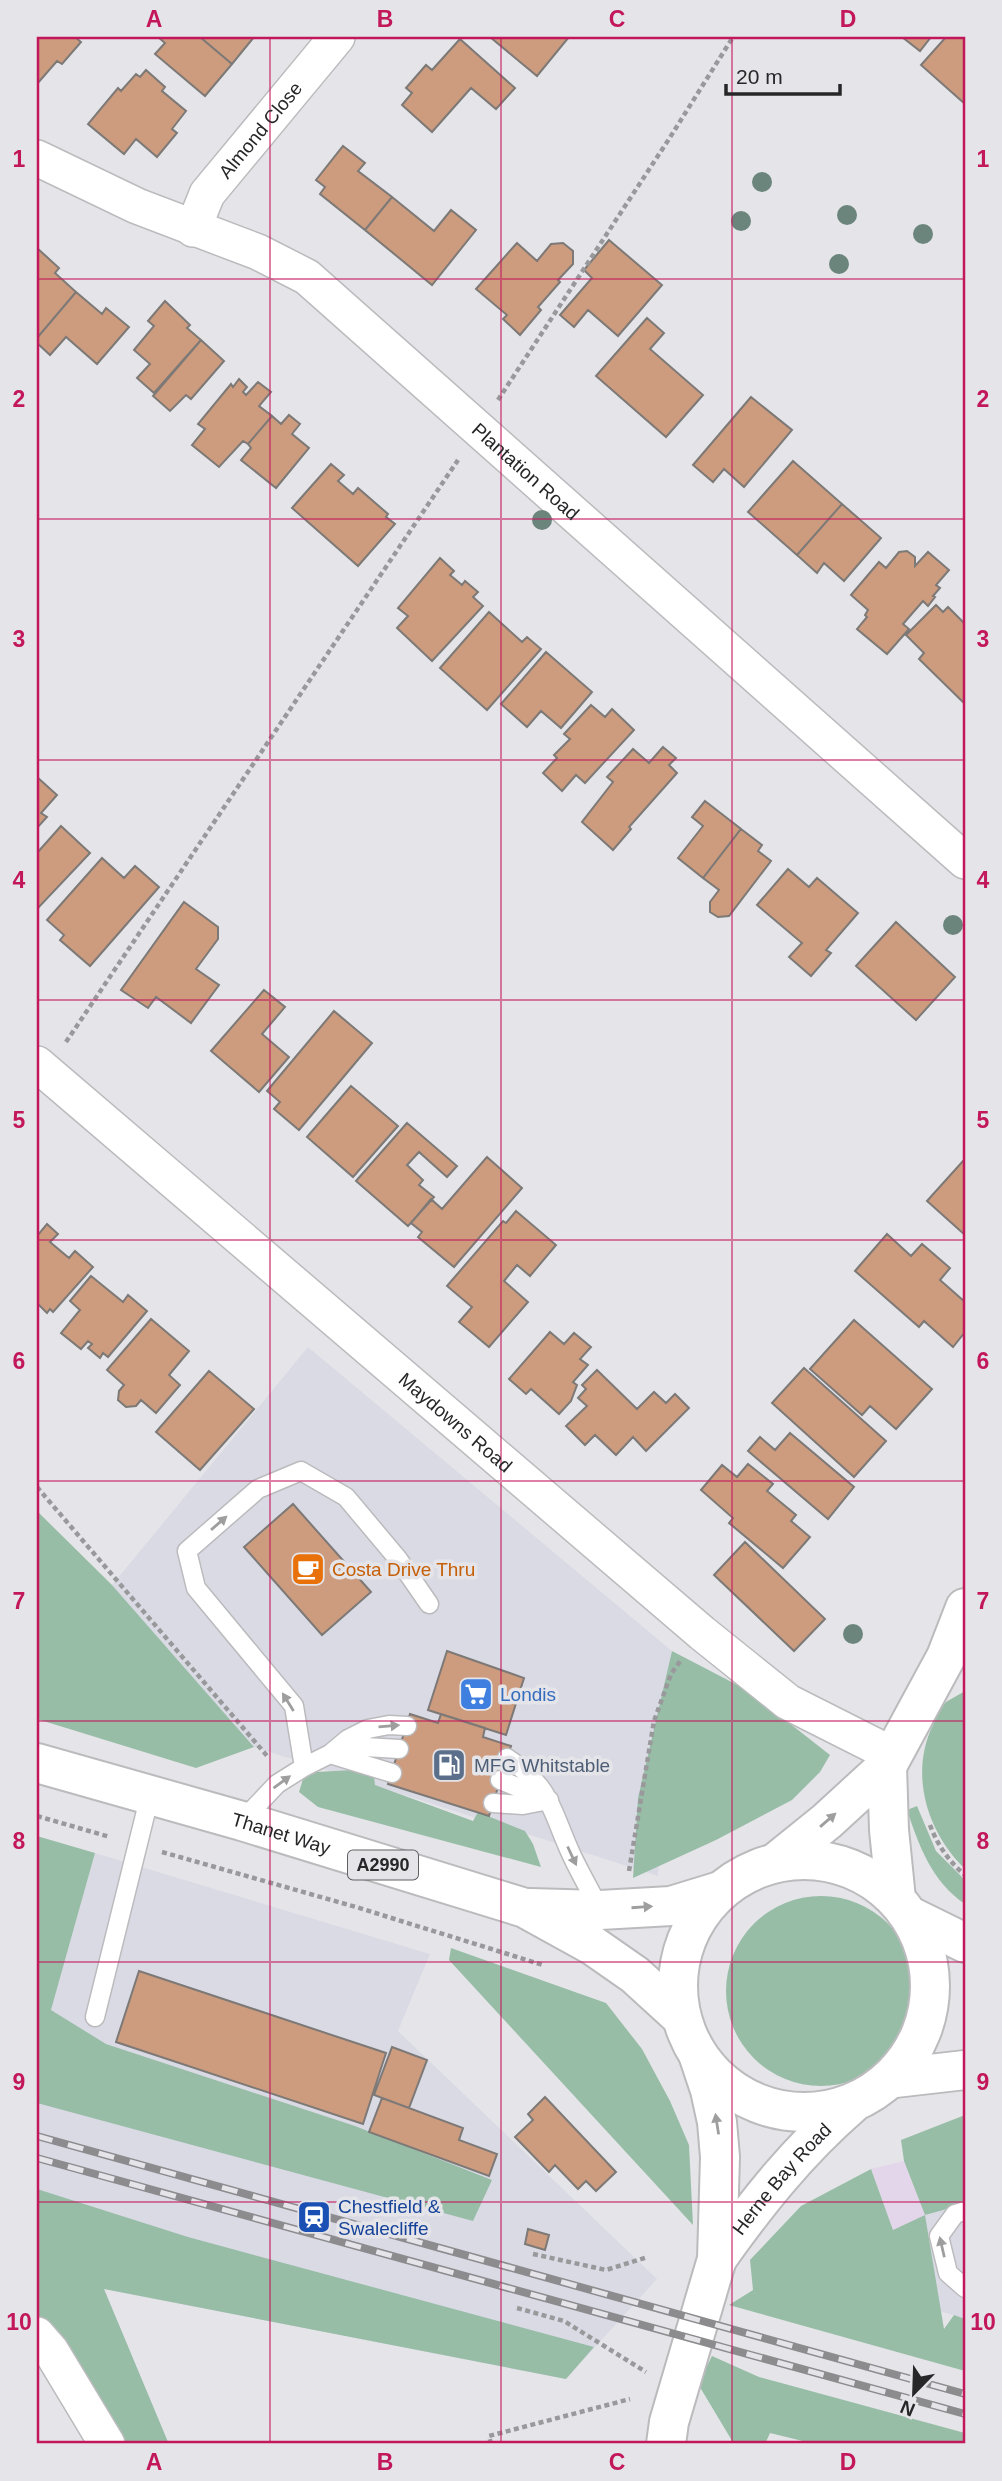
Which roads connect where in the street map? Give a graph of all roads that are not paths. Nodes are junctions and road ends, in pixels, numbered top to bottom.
1 (337, 37) edge
2 (37, 158) edge
3 (193, 229) junction
4 (965, 861) edge
5 (41, 1068) edge
6 (429, 1604) dead end
7 (965, 1608) edge
8 (956, 1660) edge
9 (407, 1726) dead end
10 (399, 1749) dead end
11 (330, 1754) junction
12 (507, 1758) dead end
13 (890, 1761) junction
14 (37, 1763) edge
15 (304, 1767) junction
16 (392, 1773) dead end
17 (500, 1780) dead end
18 (150, 1795) junction
19 (549, 1800) junction
20 (493, 1803) dead end
21 (242, 1821) junction
22 (775, 1863) junction
23 (720, 1891) junction
24 (903, 1907) junction
25 (525, 1908) junction
26 (612, 1909) junction
27 (965, 1943) edge
28 (95, 2017) dead end
29 (681, 2017) junction
30 (699, 2057) junction
31 (965, 2070) edge
32 (895, 2078) junction
33 (852, 2104) junction
34 (965, 2211) edge
35 (717, 2259) junction
36 (965, 2288) edge
37 (37, 2335) edge
38 (107, 2444) edge
39 (666, 2444) edge

1 - 3 street, Almond Close
2 - 3 street, Plantation Road
3 - 4 street, Plantation Road
5 - 13 street, Maydowns Road
15 -> 6 lane
7 - 8 main road
8 - 13 main road
11 -> 9 lane
10 - 11 lane
11 - 15 lane
11 - 16 lane
12 - 19 lane
22 -> 13 main road
13 - 24 main road
14 - 18 main road, Thanet Way / A2990
21 -> 15 lane
17 - 19 lane
18 - 21 main road, Thanet Way / A2990
18 - 28 lane
19 - 20 lane
19 -> 26 lane
21 - 25 main road, Thanet Way / A2990
22 - 23 main road
22 - 24 main road
26 -> 23 main road, Thanet Way / A2990
23 - 29 main road
24 - 27 main road
24 - 32 main road
25 - 26 main road, Thanet Way / A2990
25 - 29 main road, Thanet Way / A2990
29 - 30 main road
30 - 33 main road
35 -> 30 main road, Herne Bay Road
31 - 32 main road
32 - 33 main road
33 - 35 main road, Herne Bay Road
36 -> 34 lane
35 - 39 main road, Herne Bay Road
37 - 38 street

